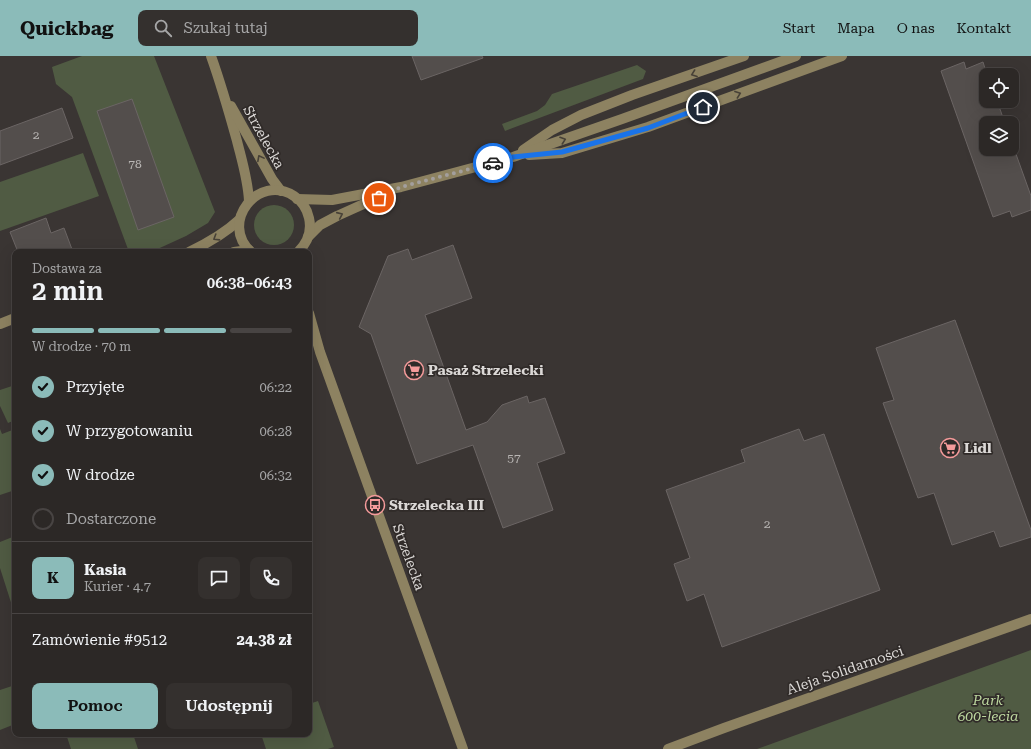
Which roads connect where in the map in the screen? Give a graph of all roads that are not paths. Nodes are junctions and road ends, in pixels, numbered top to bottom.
1 (211, 56) edge
2 (744, 56) edge
3 (796, 56) edge
4 (842, 56) edge
5 (225, 95) junction
6 (513, 157) junction
7 (401, 187) junction
8 (281, 191) junction
9 (297, 199) junction
10 (249, 201) junction
11 (239, 220) junction
12 (308, 237) junction
13 (196, 249) edge
14 (248, 249) edge
15 (300, 249) edge
16 (12, 319) edge
17 (0, 324) edge
18 (312, 324) edge
19 (312, 336) edge
20 (320, 352) junction
21 (1031, 619) edge
22 (463, 749) edge
23 (668, 749) edge

1 - 5 street, Strzelecka
2 -> 6 street
6 -> 3 street
6 -> 4 street
8 -> 5 street, Strzelecka
5 - 10 street, Strzelecka
6 - 7 street
7 - 9 street
12 -> 7 street
8 - 9 street
8 - 10 street
9 - 12 street
10 - 11 street
11 -> 13 street
11 - 14 street
12 - 15 street
16 - 17 street
18 - 20 street, Strzelecka
19 - 20 street, Strzelecka
20 - 22 street, Strzelecka
21 - 23 street, Aleja Solidarności

